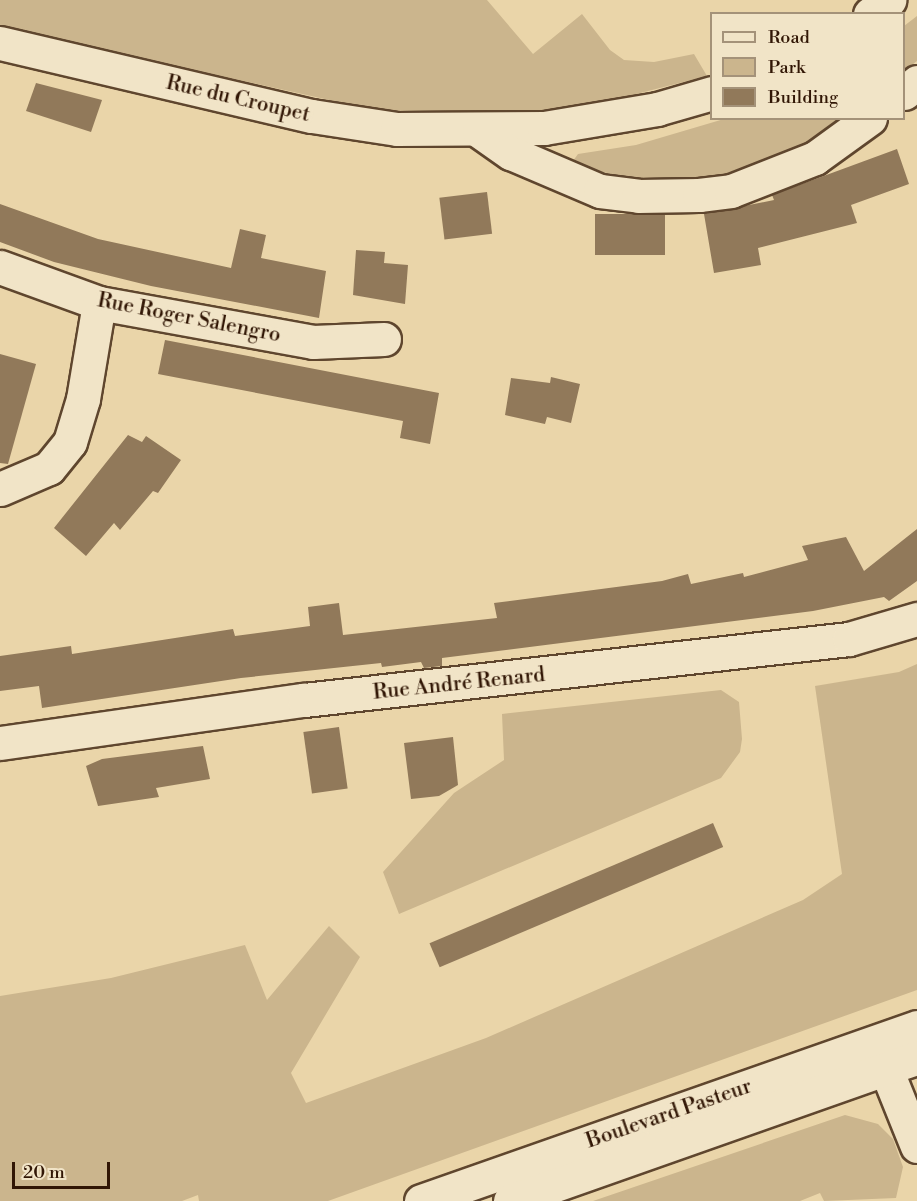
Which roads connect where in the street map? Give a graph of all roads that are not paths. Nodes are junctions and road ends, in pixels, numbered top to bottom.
1 (889, 0) edge
2 (873, 12) edge
3 (0, 44) edge
4 (917, 82) edge
5 (905, 91) edge
6 (710, 93) edge
7 (867, 120) edge
8 (479, 130) junction
9 (0, 267) edge
10 (99, 303) junction
11 (384, 339) dead end
12 (0, 489) edge
13 (917, 619) edge
14 (0, 743) edge
15 (917, 1027) edge
16 (917, 1058) edge
17 (886, 1069) junction
18 (917, 1146) edge
19 (421, 1201) edge
20 (510, 1201) edge

1 - 2 street
3 - 8 street, Rue du Croupet
4 - 5 street
6 - 8 street, Rue du Croupet
7 - 8 street
9 - 10 street, Rue Roger Salengro
10 - 11 street, Rue Roger Salengro
10 - 12 street
13 - 14 street, Rue André Renard
15 - 19 street, Boulevard Pasteur
16 - 17 street, Boulevard Pasteur
17 - 18 street
17 - 20 street, Boulevard Pasteur

